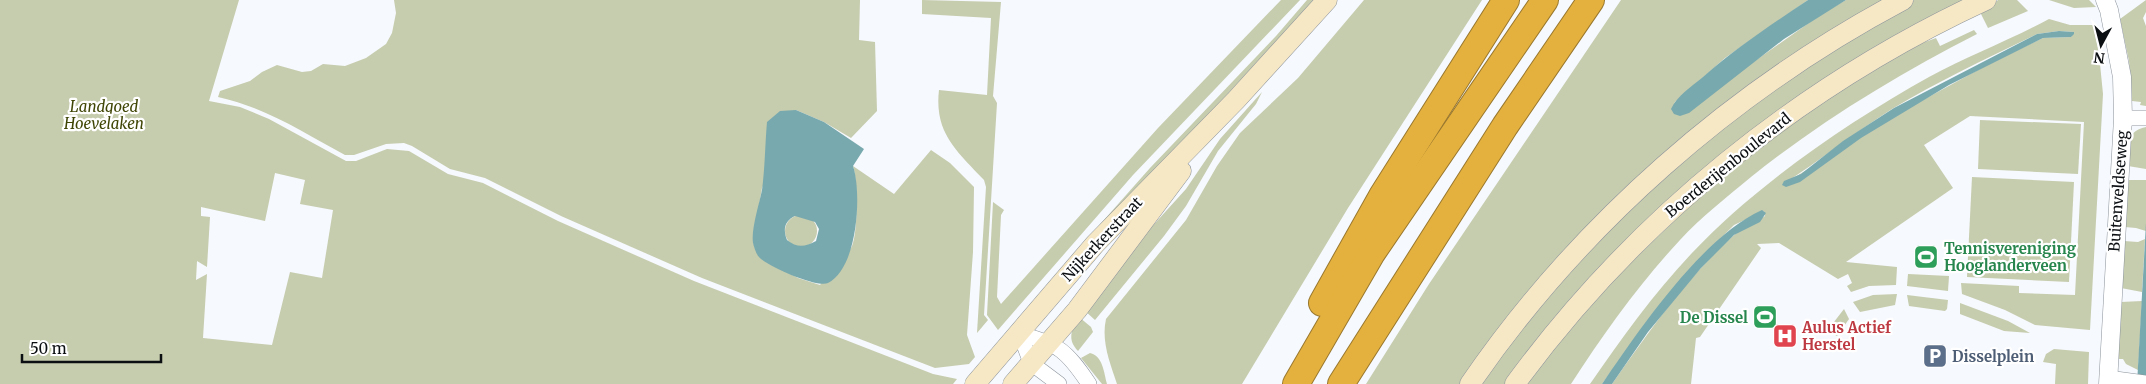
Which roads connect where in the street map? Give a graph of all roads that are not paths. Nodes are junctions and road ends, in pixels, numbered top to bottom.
1 (1327, 0) edge
2 (1506, 0) edge
3 (1545, 0) edge
4 (1591, 0) edge
5 (1903, 0) edge
6 (1986, 0) edge
7 (2105, 0) edge
8 (1236, 100) junction
9 (2123, 118) junction
10 (2146, 118) edge
11 (1020, 334) junction
12 (1050, 342) junction
13 (1031, 364) junction
14 (2108, 381) edge
15 (2140, 382) edge
16 (975, 384) edge
17 (1014, 384) edge
18 (1059, 384) edge
19 (1089, 384) edge
20 (1276, 384) edge
21 (1296, 384) edge
22 (1341, 384) edge
23 (1470, 384) edge
24 (1515, 384) edge

1 - 8 main road, Nijkerkerstraat
2 - 20 highway
3 - 21 highway
4 - 22 highway
5 - 23 main road
6 - 24 main road, Boerderijenboulevard
7 - 9 street, Buitenveldseweg
8 - 11 main road, Nijkerkerstraat
8 - 12 main road, Nijkerkerstraat
9 - 10 street
9 - 14 street, Buitenveldseweg
11 - 12 street
11 - 13 street
11 - 16 main road, Nijkerkerstraat
12 - 13 main road, Nijkerkerstraat
12 - 19 street
13 - 17 main road, Nijkerkerstraat
13 - 18 street
14 - 15 street

